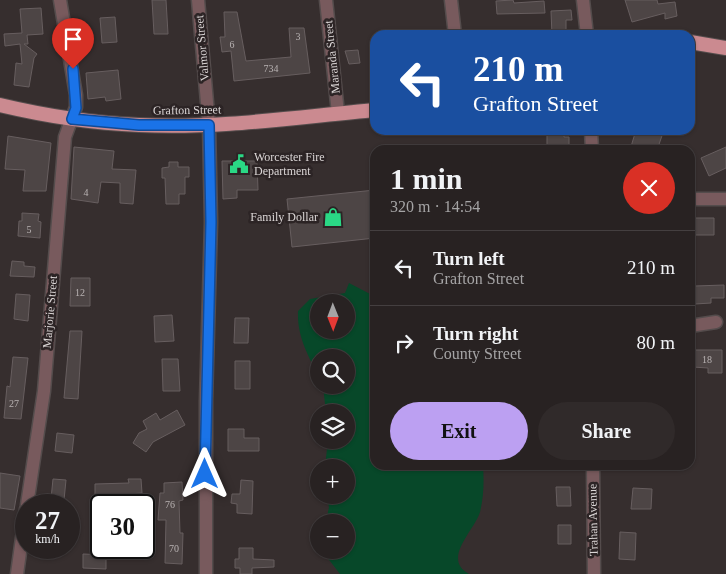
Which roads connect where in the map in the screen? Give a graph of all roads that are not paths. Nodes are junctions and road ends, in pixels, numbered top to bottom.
1 (60, 0) edge
2 (198, 0) edge
3 (326, 0) edge
4 (451, 0) edge
5 (583, 0) edge
6 (454, 30) edge
7 (586, 30) edge
8 (695, 43) edge
9 (726, 48) edge
10 (0, 104) edge
11 (370, 110) edge
12 (338, 113) junction
13 (72, 119) junction
14 (209, 125) junction
15 (695, 199) edge
16 (726, 200) edge
17 (716, 322) dead end
18 (695, 325) edge
19 (593, 470) edge
20 (29, 494) edge
21 (19, 559) edge
22 (17, 574) edge
23 (206, 574) edge
24 (594, 574) edge

1 - 13 street, Marjorie Street
2 - 14 street, Valmor Street
3 - 12 street, Maranda Street
4 - 6 street
5 - 7 street
8 - 9 highway
10 - 13 highway, Grafton Street
11 - 12 highway, Grafton Street
12 - 14 highway, Grafton Street
13 - 14 highway, Grafton Street
13 - 20 street, Marjorie Street
14 - 23 street, Valmor Street
15 - 16 street
17 - 18 street
19 - 24 street, Trahan Avenue
21 - 22 street

